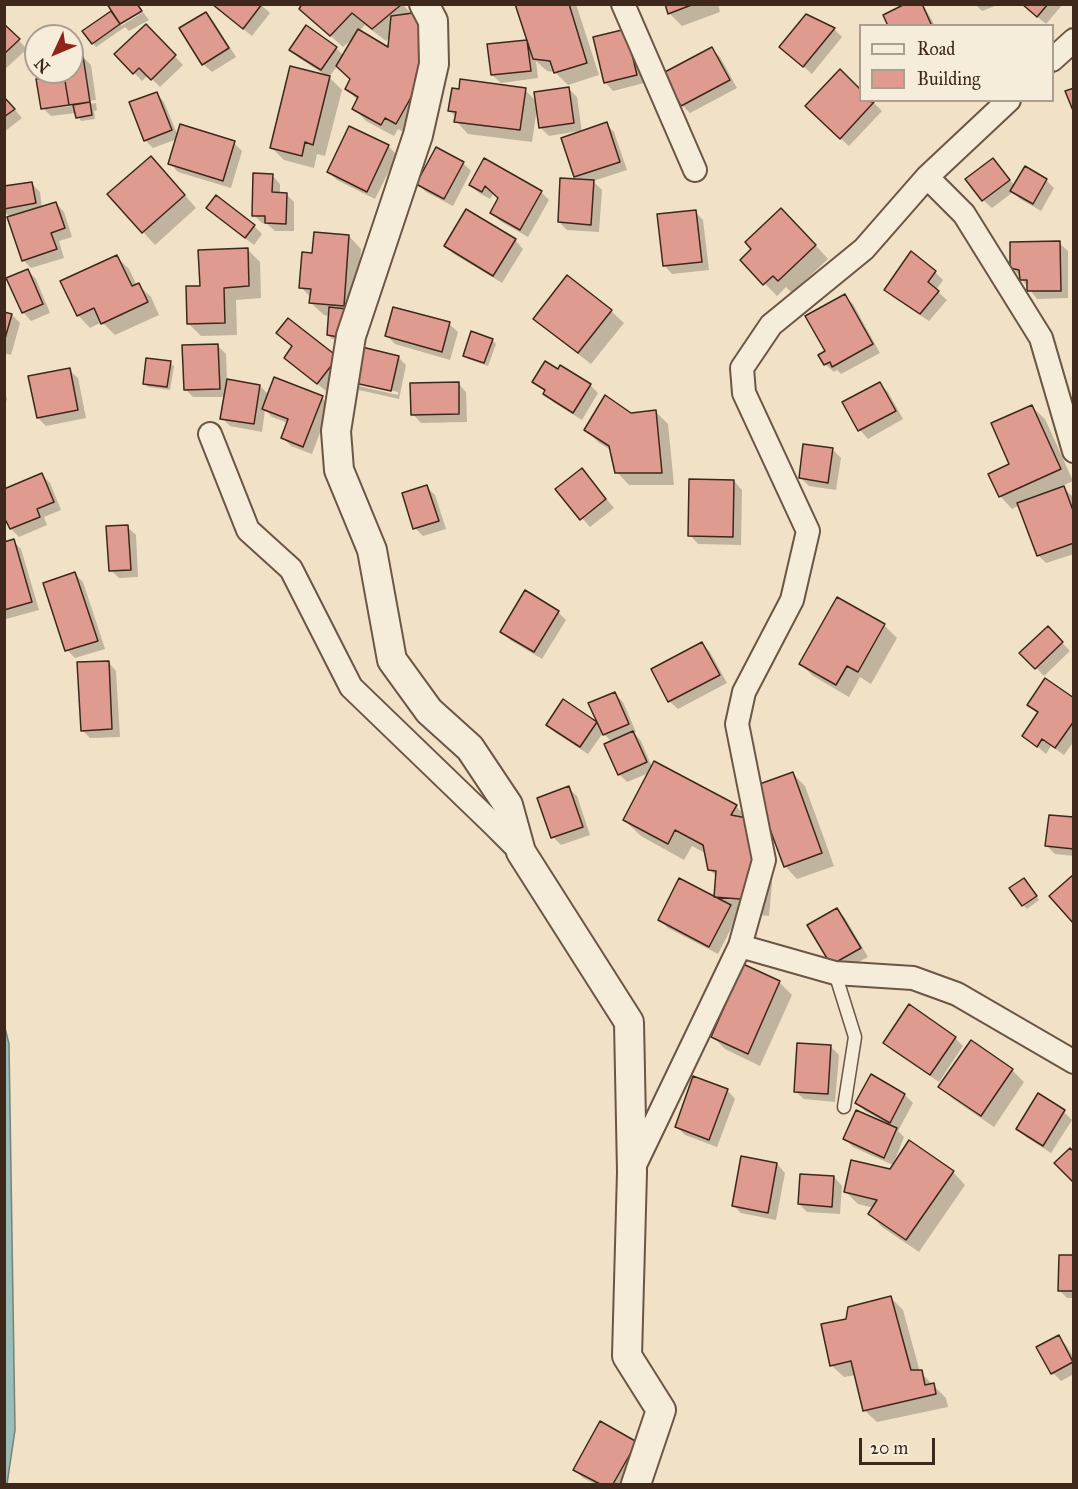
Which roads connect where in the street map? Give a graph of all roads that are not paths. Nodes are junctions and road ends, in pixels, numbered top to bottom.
1 (424, 4) edge
2 (623, 4) edge
3 (1074, 40) edge
4 (1054, 59) edge
5 (1007, 102) edge
6 (695, 170) dead end
7 (927, 177) junction
8 (210, 434) dead end
9 (1074, 451) edge
10 (521, 852) junction
11 (740, 946) junction
12 (835, 973) junction
13 (1074, 1062) edge
14 (844, 1107) dead end
15 (632, 1172) junction
16 (636, 1485) edge

1 - 10 street
2 - 6 street
3 - 4 street
5 - 7 street
7 - 9 street
7 - 11 street
8 - 10 street
10 - 15 street
11 - 12 street
11 - 15 street
12 - 13 street
12 - 14 lane
15 - 16 street

